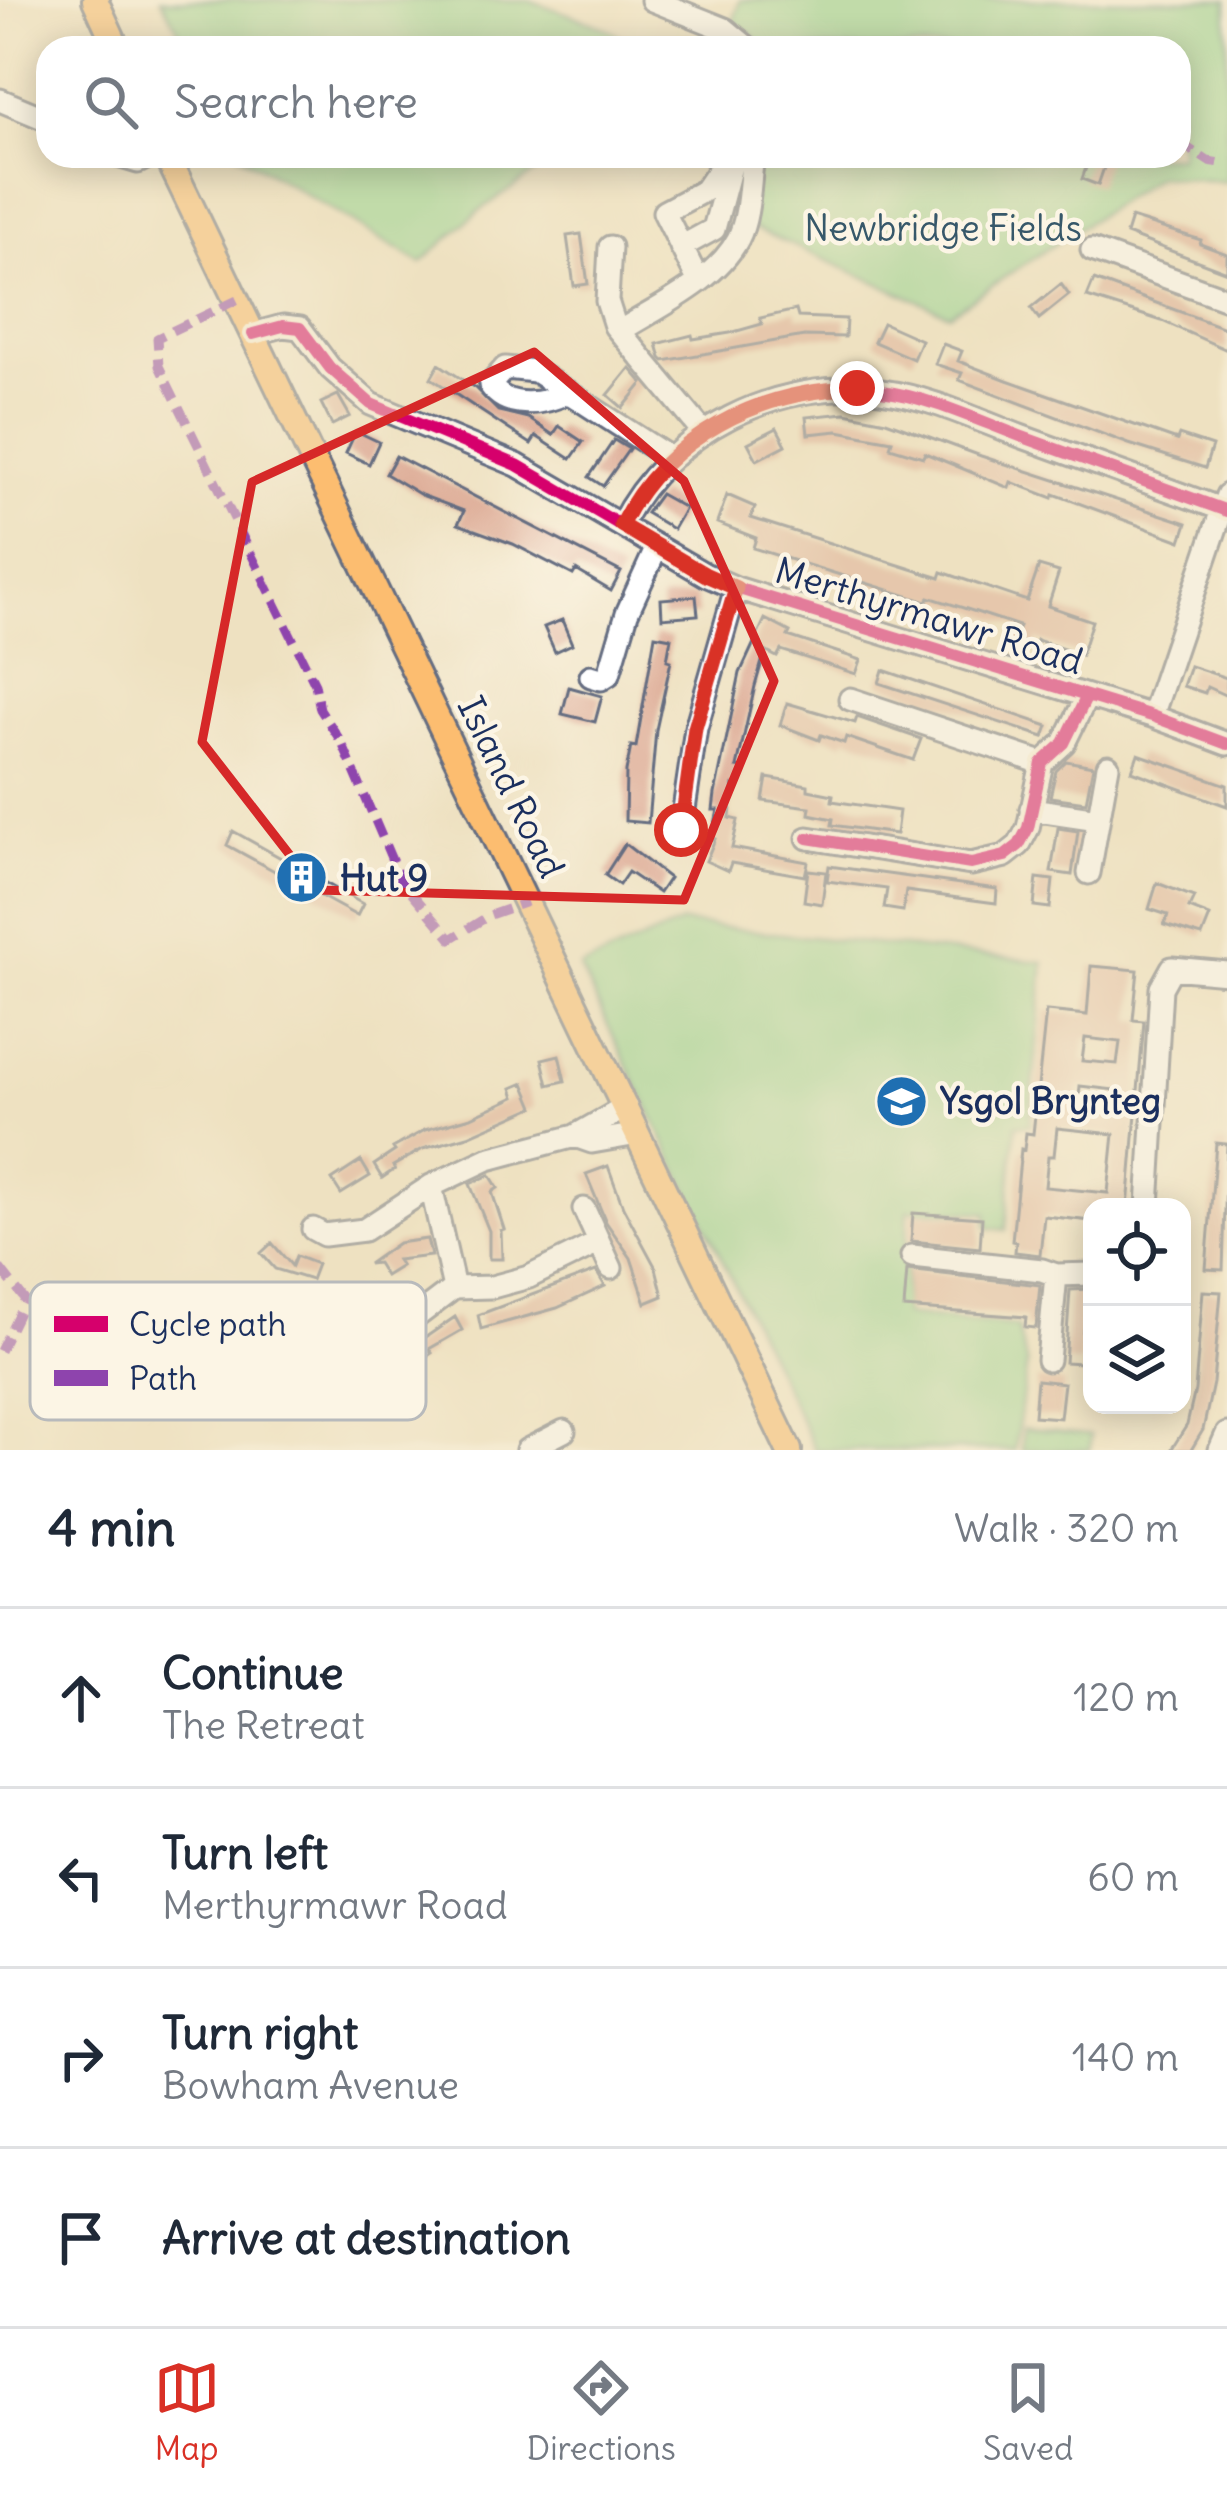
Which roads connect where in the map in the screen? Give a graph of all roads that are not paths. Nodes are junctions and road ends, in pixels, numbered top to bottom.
1 (95, 0) edge
2 (652, 0) edge
3 (112, 36) edge
4 (733, 36) edge
5 (0, 100) edge
6 (36, 115) edge
7 (173, 168) edge
8 (722, 168) edge
9 (728, 168) edge
10 (751, 168) edge
11 (688, 243) junction
12 (610, 247) dead end
13 (1092, 250) dead end
14 (695, 275) junction
15 (1227, 299) edge
16 (620, 332) junction
17 (253, 334) junction
18 (568, 392) dead end
19 (704, 433) junction
20 (670, 458) junction
21 (1225, 505) edge
22 (621, 525) junction
23 (657, 547) junction
24 (736, 588) junction
25 (590, 676) dead end
26 (1087, 696) junction
27 (850, 699) dead end
28 (1152, 716) junction
29 (1227, 744) edge
30 (1042, 763) junction
31 (1108, 766) dead end
32 (1031, 809) junction
33 (1099, 819) junction
34 (681, 830) dead end
35 (808, 838) dead end
36 (1089, 873) dead end
37 (1227, 973) edge
38 (626, 1107) junction
39 (638, 1134) junction
40 (575, 1136) junction
41 (431, 1186) junction
42 (1149, 1198) edge
43 (584, 1209) dead end
44 (313, 1229) dead end
45 (598, 1243) junction
46 (912, 1256) dead end
47 (611, 1268) dead end
48 (1083, 1274) edge
49 (1056, 1275) junction
50 (454, 1288) junction
51 (426, 1309) edge
52 (1048, 1360) dead end
53 (563, 1431) dead end
54 (1227, 1434) edge
55 (526, 1450) edge
56 (789, 1450) edge
57 (1220, 1450) edge

1 - 3 main road
2 - 4 street
5 - 6 street
7 - 17 main road, Island Road
8 - 11 street
9 - 11 street
10 - 14 street
11 - 14 street
12 - 16 street
13 - 15 street
14 - 16 street
16 - 19 street
17 - 22 street, Merthyrmawr Road
17 - 38 main road, Island Road
18 - 20 street
19 - 20 street
19 - 21 street
20 - 22 street
21 - 28 street
22 - 23 street, Merthyrmawr Road
23 - 24 street, Merthyrmawr Road
23 - 25 street
24 - 26 street, Merthyrmawr Road
24 - 34 street
26 - 28 street, Merthyrmawr Road
26 - 30 street
27 - 30 street
28 - 29 street, Merthyrmawr Road
30 - 32 street
31 - 33 street
32 - 33 street
32 - 35 street
33 - 36 street
37 - 42 street
38 - 39 main road, Island Road
38 - 40 street
39 - 40 street
39 - 56 main road, Island Road
40 - 41 street
41 - 44 street
41 - 50 street
43 - 45 street
45 - 47 street
45 - 50 street
46 - 49 street
48 - 49 street
49 - 52 street
50 - 51 street
53 - 55 street
54 - 57 street

